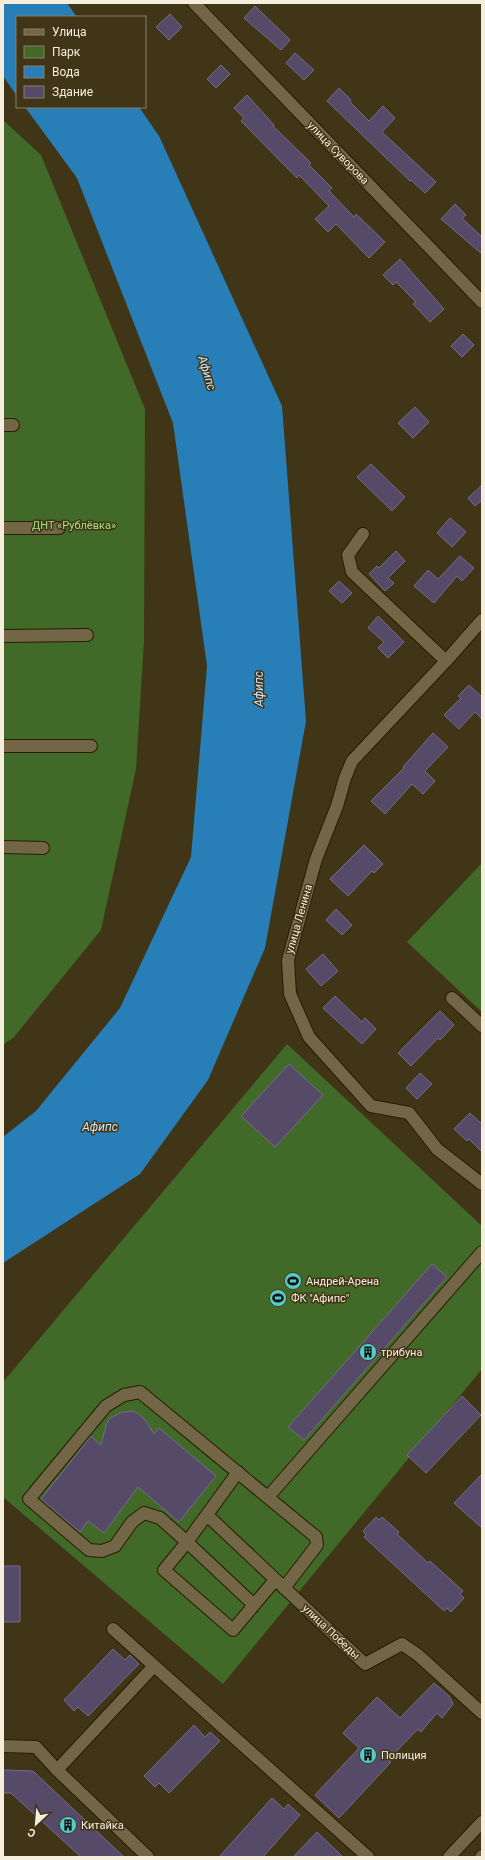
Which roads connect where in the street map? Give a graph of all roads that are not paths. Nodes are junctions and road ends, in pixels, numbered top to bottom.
1 (194, 3) edge
2 (482, 302) edge
3 (3, 528) edge
4 (59, 528) dead end
5 (363, 534) dead end
6 (482, 620) edge
7 (3, 636) edge
8 (87, 636) dead end
9 (446, 661) junction
10 (3, 746) edge
11 (91, 746) dead end
12 (3, 847) edge
13 (43, 848) dead end
14 (452, 998) dead end
15 (482, 1026) edge
16 (482, 1184) edge
17 (482, 1252) edge
18 (238, 1472) junction
19 (268, 1497) junction
20 (206, 1515) junction
21 (187, 1542) junction
22 (275, 1580) junction
23 (284, 1588) junction
24 (254, 1605) junction
25 (113, 1629) dead end
26 (154, 1666) junction
27 (482, 1713) edge
28 (3, 1746) edge
29 (57, 1770) junction
30 (482, 1822) edge
31 (148, 1857) edge
32 (368, 1857) edge
33 (449, 1857) edge

1 - 2 street, улица Суворова
3 - 4 street
5 - 9 street
6 - 9 street, улица Ленина
7 - 8 street
9 - 16 street, улица Ленина
10 - 11 street
12 - 13 street
14 - 15 street
17 - 19 street
18 - 19 street
18 - 20 street
18 - 21 street
19 - 23 street
20 - 21 street
20 - 22 street, улица Победы
21 - 24 street
21 - 24 street
22 - 23 street, улица Победы
22 - 24 street
23 - 27 street, улица Победы
25 - 26 street
26 - 29 street
26 - 32 street
28 - 29 street
29 - 31 street
30 - 33 street

